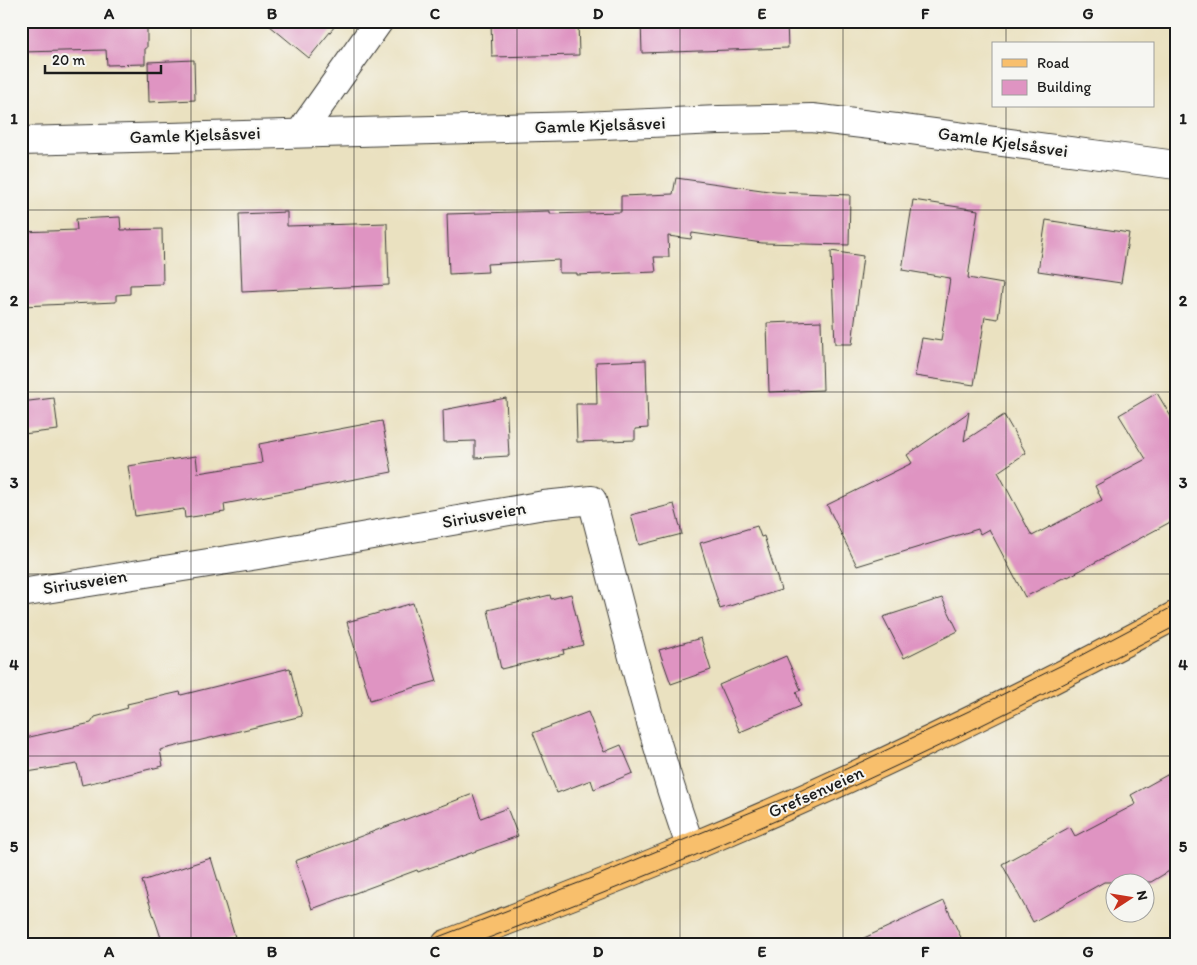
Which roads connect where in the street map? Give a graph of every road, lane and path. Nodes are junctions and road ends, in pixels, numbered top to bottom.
1 (379, 21) edge
2 (300, 132) junction
3 (21, 141) edge
4 (1176, 164) edge
5 (21, 593) edge
6 (1176, 615) edge
7 (691, 848) junction
8 (446, 944) edge

1 - 2 street
2 - 3 street, Gamle Kjelsåsvei
2 - 4 street, Gamle Kjelsåsvei
5 - 7 street, Siriusveien
6 - 7 main road, Grefsenveien
7 - 8 main road, Grefsenveien

